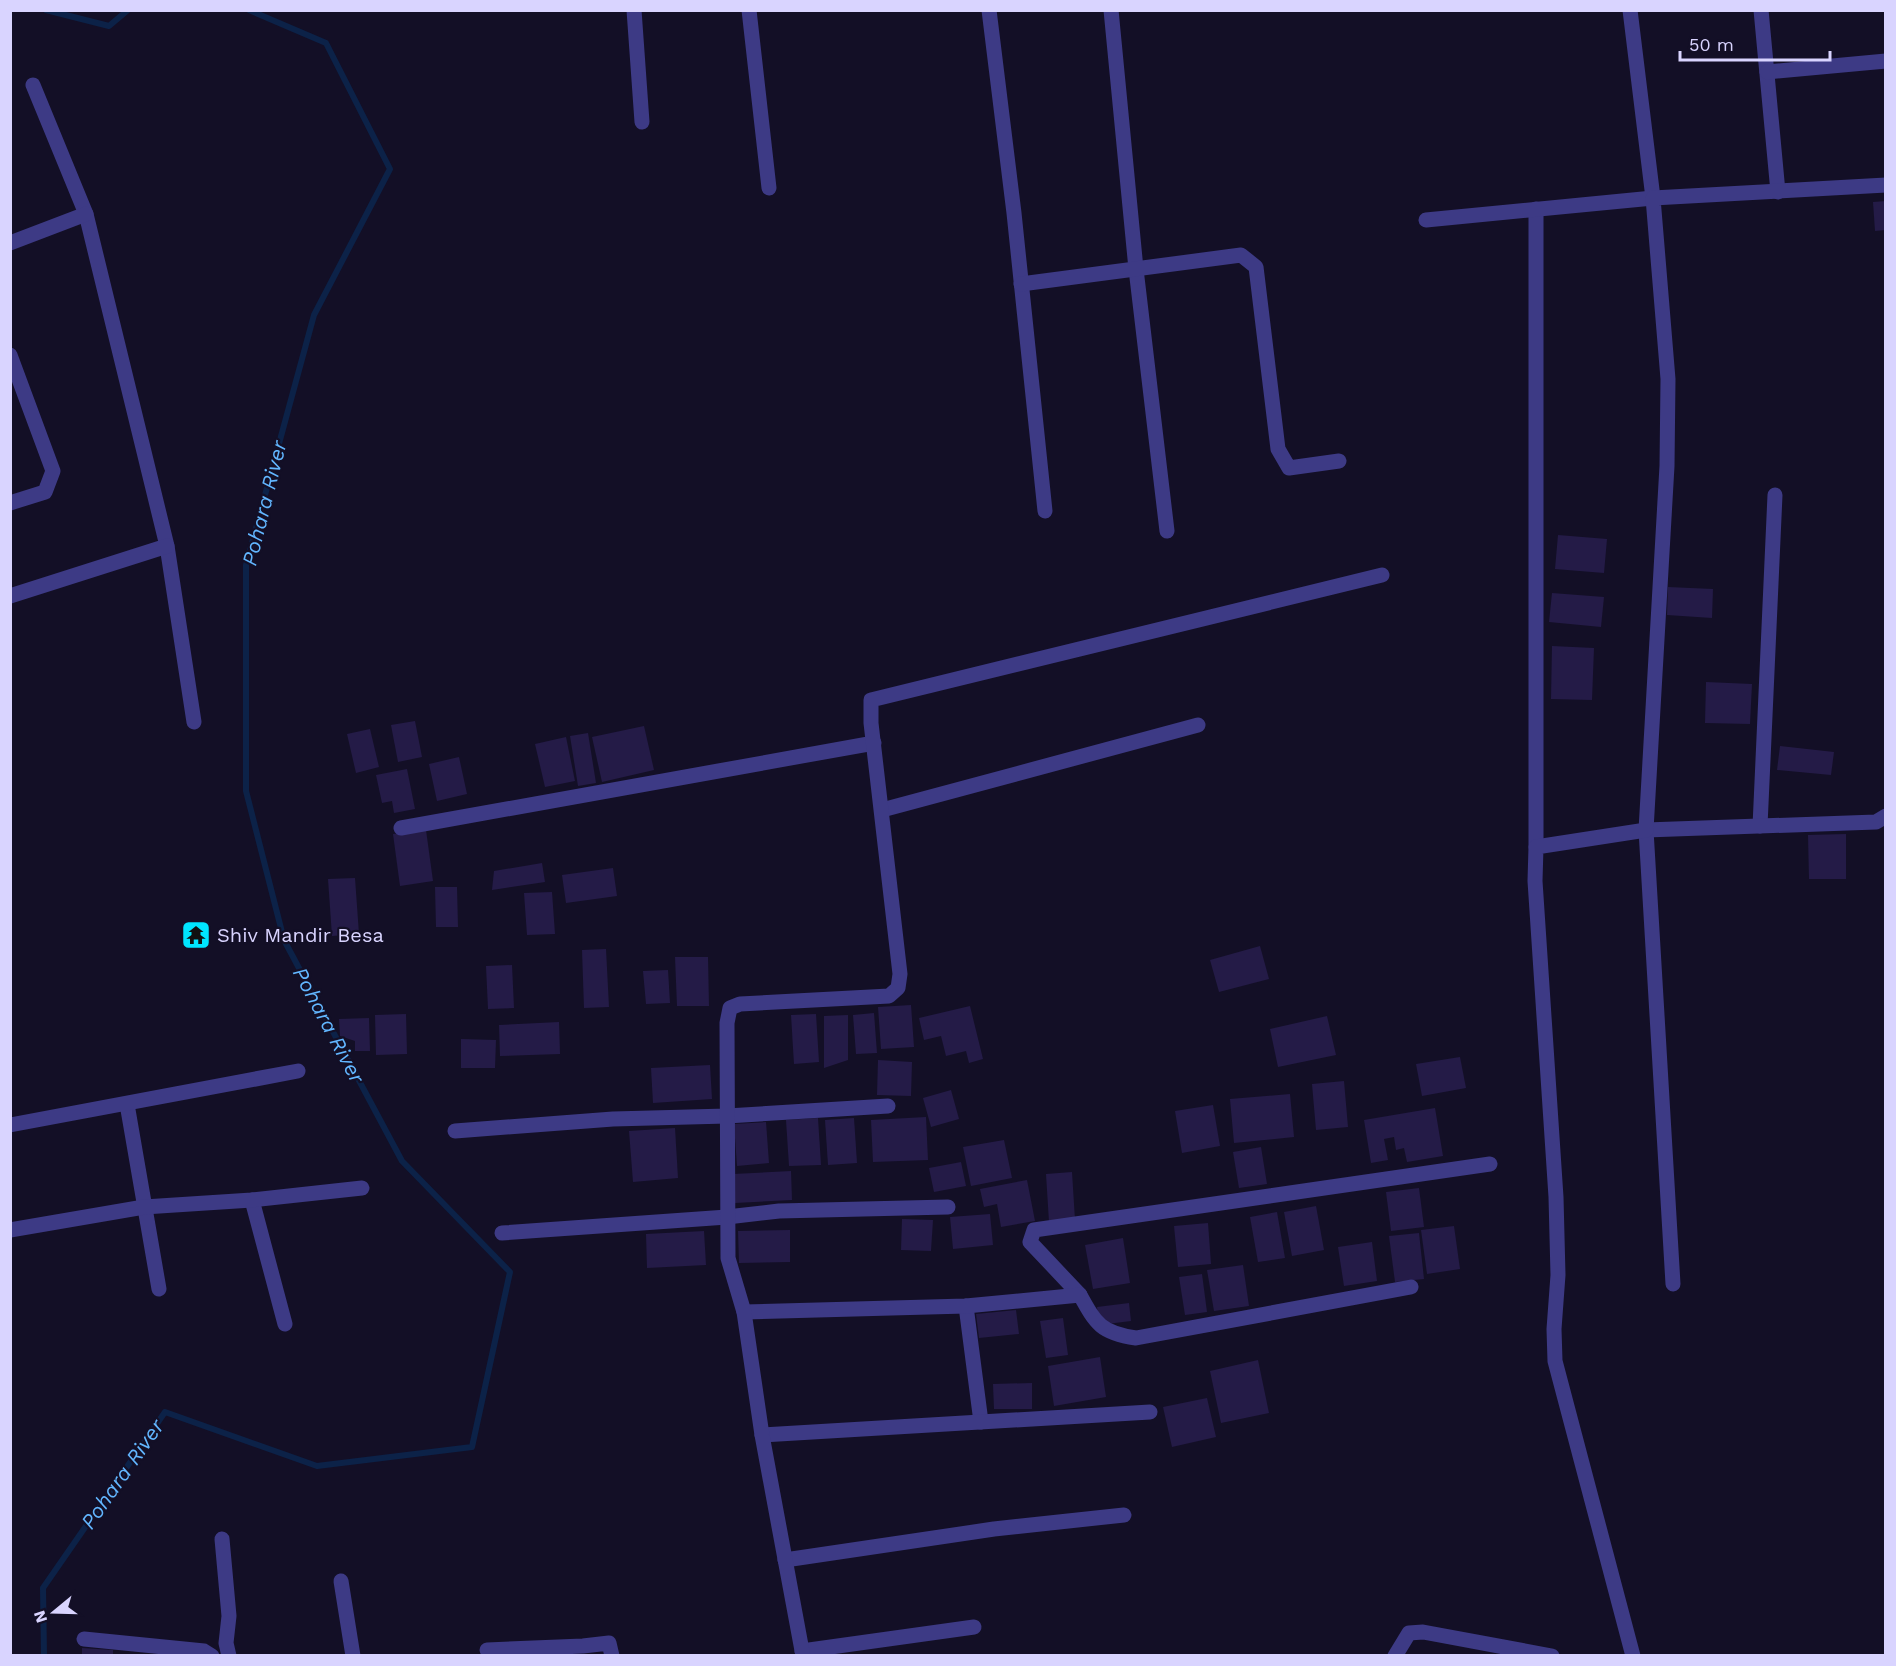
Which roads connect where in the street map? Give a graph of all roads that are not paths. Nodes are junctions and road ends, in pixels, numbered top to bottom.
1 (634, 10) edge
2 (749, 10) edge
3 (989, 10) edge
4 (1111, 10) edge
5 (1630, 10) edge
6 (1761, 10) edge
7 (1886, 61) edge
8 (1767, 72) junction
9 (33, 85) dead end
10 (642, 122) dead end
11 (1886, 185) edge
12 (769, 188) dead end
13 (1778, 192) junction
14 (1653, 198) junction
15 (1536, 209) junction
16 (86, 214) junction
17 (1426, 220) dead end
18 (10, 243) edge
19 (1136, 269) junction
20 (1021, 284) junction
21 (10, 355) edge
22 (1339, 461) dead end
23 (1775, 495) dead end
24 (10, 503) edge
25 (1045, 511) dead end
26 (1167, 531) dead end
27 (167, 546) junction
28 (1382, 575) dead end
29 (10, 596) edge
30 (194, 722) dead end
31 (1197, 725) dead end
32 (874, 743) junction
33 (882, 810) junction
34 (1886, 816) edge
35 (1760, 826) junction
36 (400, 828) dead end
37 (1646, 830) junction
38 (1536, 847) junction
39 (298, 1071) dead end
40 (127, 1104) junction
41 (888, 1106) dead end
42 (727, 1116) junction
43 (10, 1125) edge
44 (455, 1131) dead end
45 (1490, 1164) dead end
46 (362, 1188) dead end
47 (252, 1200) junction
48 (144, 1207) junction
49 (948, 1207) dead end
50 (727, 1217) junction
51 (10, 1230) edge
52 (502, 1233) dead end
53 (1673, 1284) dead end
54 (1411, 1287) dead end
55 (159, 1288) dead end
56 (1080, 1295) junction
57 (966, 1306) junction
58 (744, 1312) junction
59 (285, 1323) dead end
60 (1150, 1412) dead end
61 (981, 1422) junction
62 (762, 1434) junction
63 (1124, 1515) dead end
64 (222, 1539) dead end
65 (785, 1560) junction
66 (341, 1581) dead end
67 (974, 1627) dead end
68 (84, 1639) dead end
69 (487, 1650) dead end
70 (802, 1653) edge
71 (212, 1656) edge
72 (229, 1656) edge
73 (353, 1656) edge
74 (612, 1656) edge
75 (1395, 1656) edge
76 (1552, 1656) edge
77 (1633, 1656) edge

1 - 10 street
2 - 12 street
3 - 20 street
4 - 19 street
5 - 14 street
6 - 8 street
7 - 8 street
8 - 13 street
9 - 16 street
11 - 13 street
13 - 14 street
14 - 15 street
14 - 37 street
15 - 17 street
15 - 38 street
16 - 18 street
16 - 27 street
19 - 20 street
19 - 22 street
19 - 26 street
20 - 25 street
21 - 24 street
23 - 35 street
27 - 29 street
27 - 30 street
28 - 32 street
31 - 33 street
32 - 33 street
32 - 36 street
33 - 42 street
34 - 35 street
35 - 37 street
37 - 38 street
37 - 53 street
38 - 77 street
39 - 40 street
40 - 43 street
40 - 48 street
41 - 42 street
42 - 44 street
42 - 50 street
45 - 56 street
46 - 47 street
47 - 48 street
47 - 59 street
48 - 51 street
48 - 55 street
49 - 50 street
50 - 52 street
50 - 58 street
54 - 56 street
56 - 57 street
57 - 58 street
57 - 61 street
58 - 62 street
60 - 61 street
61 - 62 street
62 - 65 street
63 - 65 street
64 - 72 street
65 - 70 street
66 - 73 street
67 - 70 street
68 - 71 street
69 - 74 street
75 - 76 street

